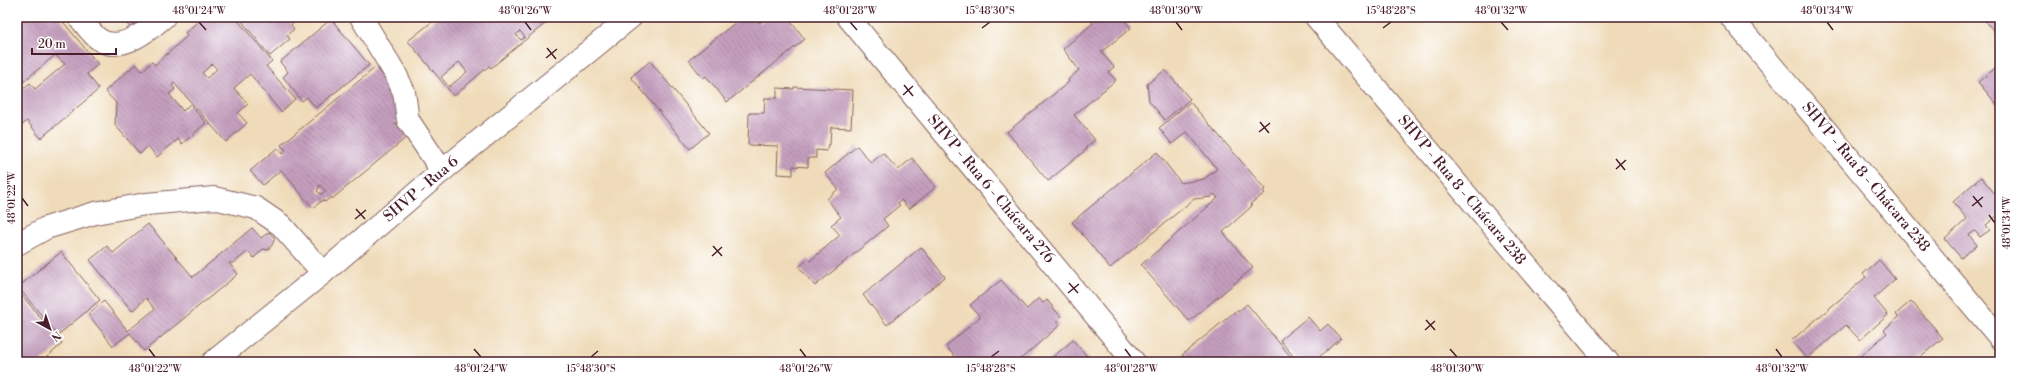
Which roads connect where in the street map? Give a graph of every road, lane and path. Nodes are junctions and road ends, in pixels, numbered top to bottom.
1 (79, 17) edge
2 (164, 17) edge
3 (361, 17) edge
4 (631, 17) edge
5 (848, 17) edge
6 (1316, 17) edge
7 (1731, 17) edge
8 (442, 171) junction
9 (17, 244) edge
10 (323, 273) junction
11 (2000, 338) edge
12 (213, 362) edge
13 (1134, 362) edge
14 (1608, 362) edge

1 - 2 street
3 - 8 street
4 - 8 street, SHVP - Rua 6
5 - 13 street, SHVP - Rua 6 - Chácara 276
6 - 14 street, SHVP - Rua 8 - Chácara 238
7 - 11 street, SHVP - Rua 8 - Chácara 238
8 - 10 street, SHVP - Rua 6
9 - 10 street
10 - 12 street, SHVP - Rua 6

